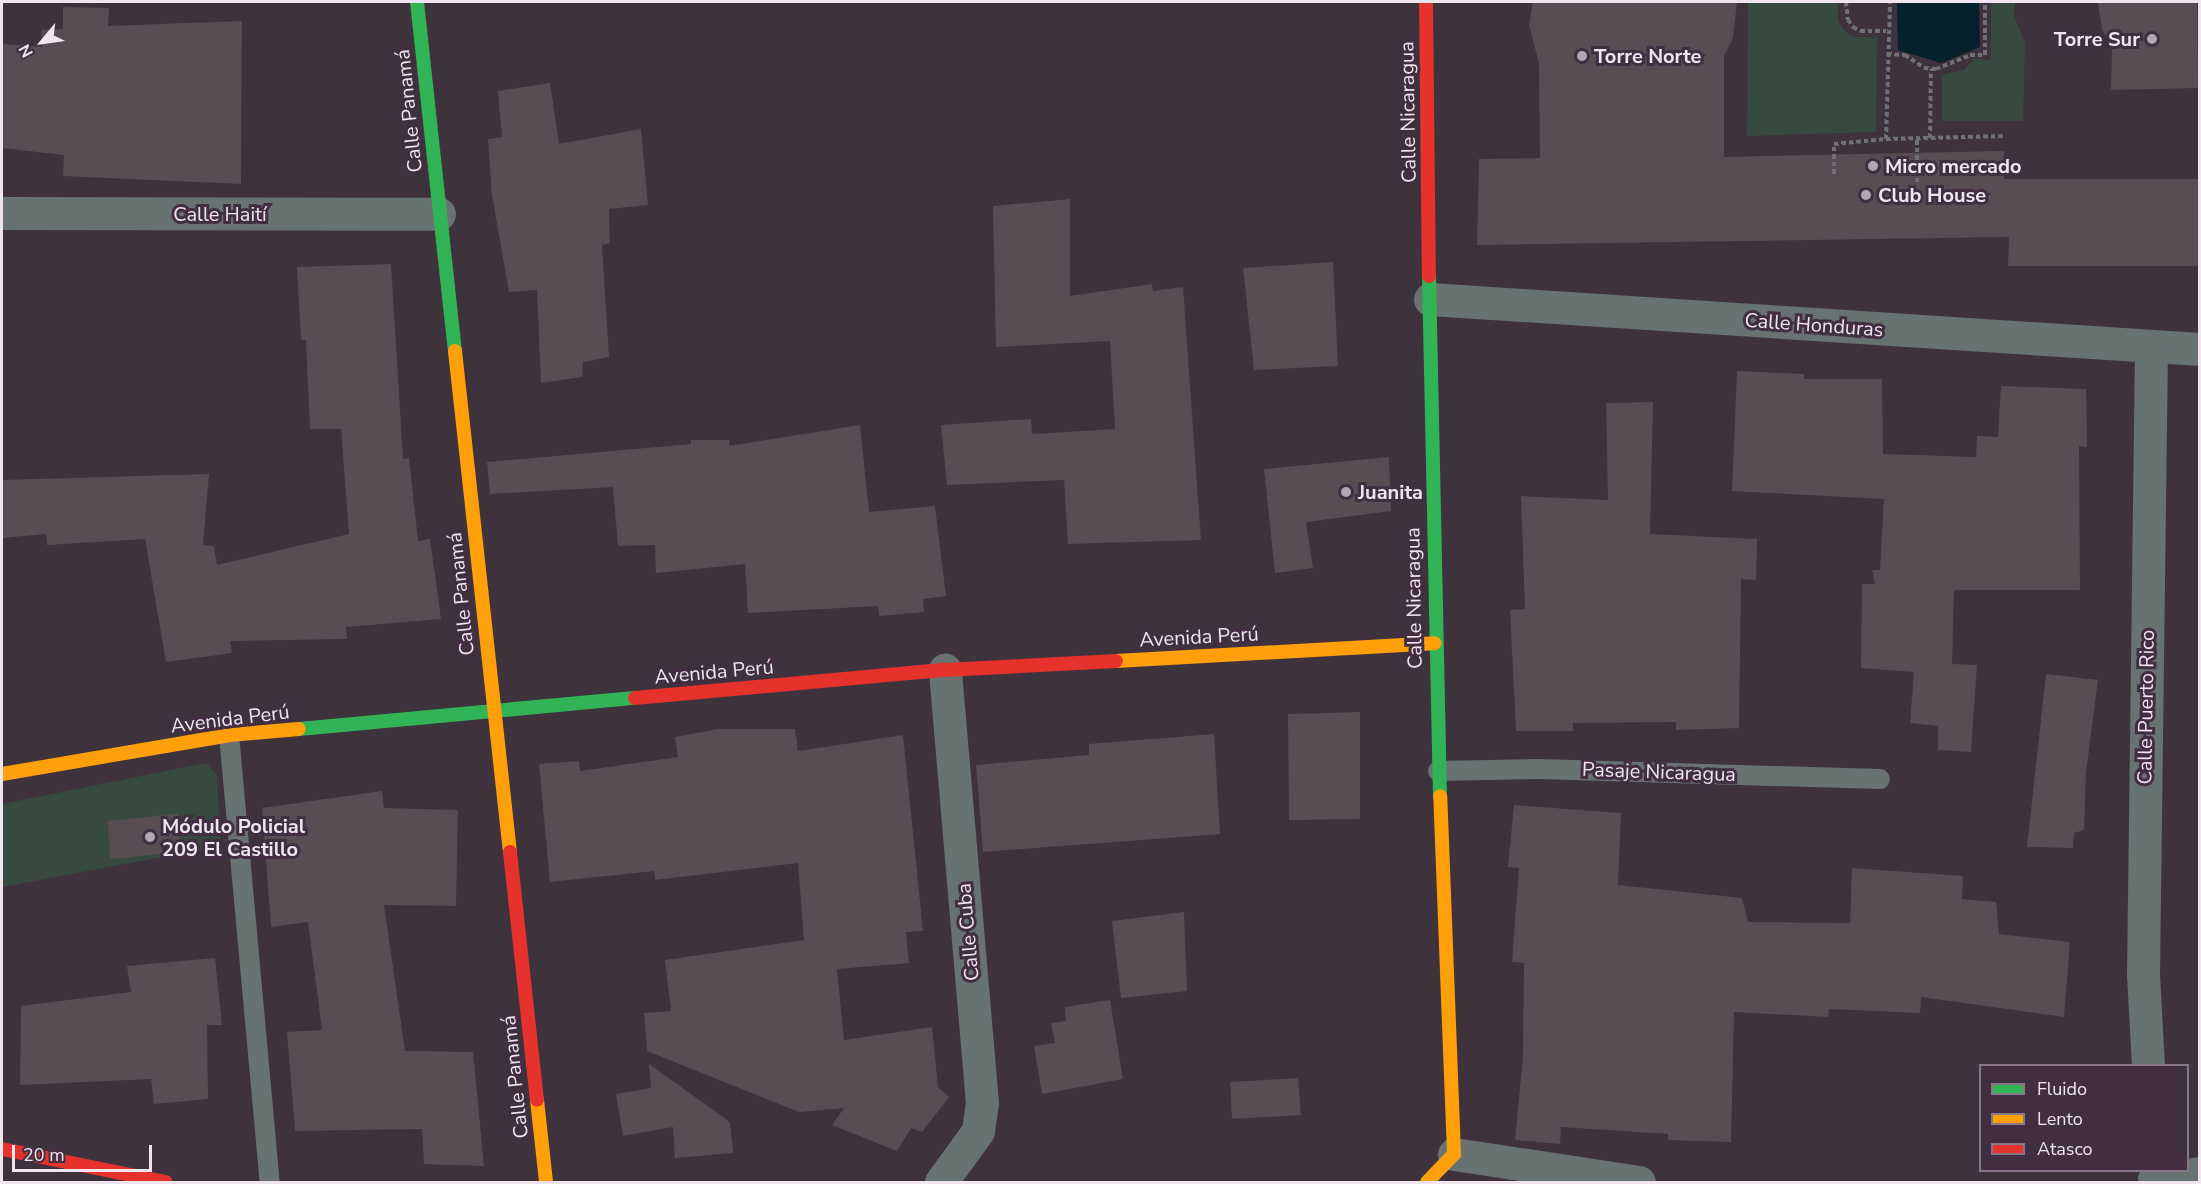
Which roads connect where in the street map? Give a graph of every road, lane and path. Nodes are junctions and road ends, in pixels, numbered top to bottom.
1 (417, 2) edge
2 (1426, 2) edge
3 (1846, 2) edge
4 (1890, 2) edge
5 (1985, 2) edge
6 (1887, 31) junction
7 (1887, 54) junction
8 (1931, 69) junction
9 (2004, 136) dead end
10 (1917, 138) junction
11 (1930, 138) junction
12 (1886, 139) junction
13 (1834, 174) dead end
14 (1917, 182) dead end
15 (2, 213) edge
16 (439, 214) junction
17 (1430, 299) junction
18 (2151, 348) junction
19 (2199, 349) edge
20 (1434, 643) junction
21 (945, 670) junction
22 (493, 713) junction
23 (229, 735) junction
24 (1438, 771) junction
25 (2, 774) edge
26 (1880, 779) dead end
27 (2148, 1064) edge
28 (2, 1149) edge
29 (1454, 1154) junction
30 (2199, 1173) edge
31 (2153, 1177) edge
32 (166, 1182) edge
33 (270, 1182) edge
34 (546, 1182) edge
35 (941, 1182) edge
36 (1427, 1182) edge
37 (1639, 1182) edge

1 - 16 street, Calle Panamá
2 - 17 street, Calle Nicaragua
3 - 6 path
4 - 6 path
5 - 8 path
6 - 7 path
7 - 8 path
7 - 12 path
8 - 11 path
9 - 11 path
10 - 11 path
10 - 12 path
10 - 14 path
12 - 13 path
15 - 16 street, Calle Haití
16 - 22 street, Calle Panamá
17 - 18 street, Calle Honduras
17 - 20 street, Calle Nicaragua
18 - 19 street, Calle Honduras
18 - 27 street, Calle Puerto Rico
20 - 21 street, Avenida Perú
20 - 24 street, Calle Nicaragua
21 - 22 street, Avenida Perú
21 - 35 street, Calle Cuba
22 - 23 street, Avenida Perú
22 - 34 street, Calle Panamá
23 - 25 street, Avenida Perú
23 - 33 lane
24 - 26 lane, Pasaje Nicaragua
24 - 29 street, Calle Nicaragua
28 - 32 street
29 - 36 street
29 - 37 street
30 - 31 street

